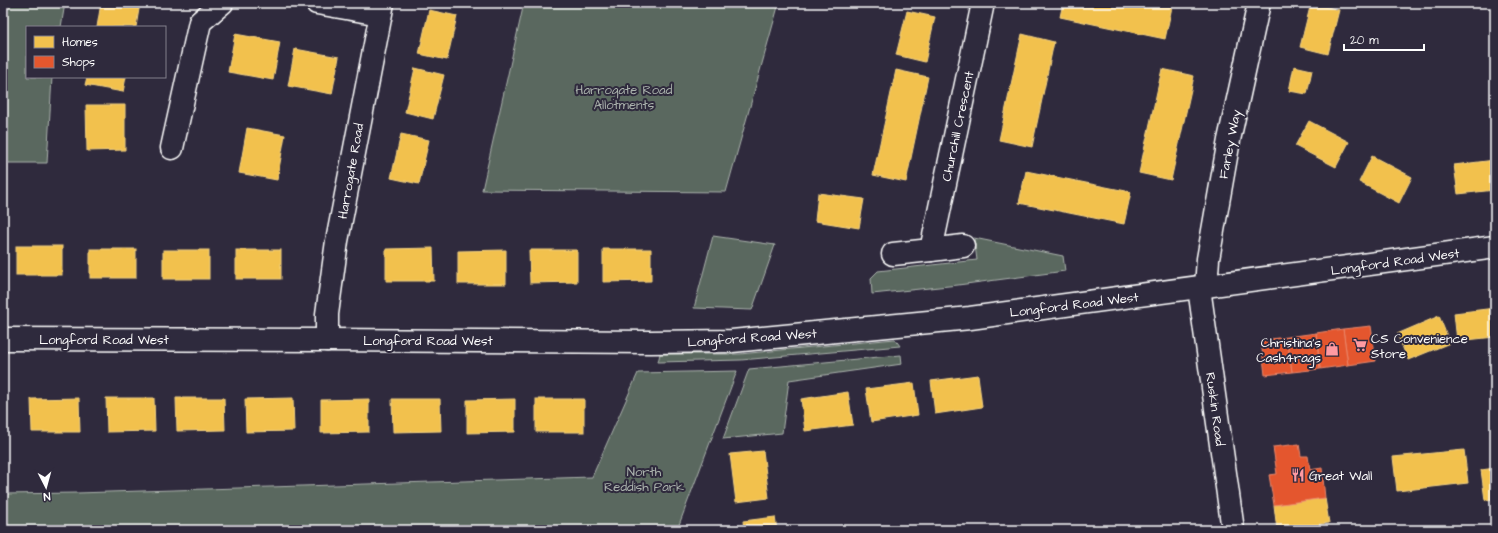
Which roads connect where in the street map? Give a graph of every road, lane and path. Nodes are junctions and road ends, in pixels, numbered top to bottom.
1 (222, 3) edge
2 (317, 3) edge
3 (983, 3) edge
4 (1259, 3) edge
5 (381, 9) edge
6 (172, 148) dead end
7 (963, 246) dead end
8 (1495, 247) edge
9 (931, 250) junction
10 (892, 254) dead end
11 (1203, 287) junction
12 (3, 339) edge
13 (327, 340) junction
14 (1233, 530) edge

1 - 6 street
2 - 5 street
3 - 9 street, Churchill Crescent
4 - 11 street, Farley Way
5 - 13 street, Harrogate Road
7 - 9 street
8 - 11 street, Longford Road West
9 - 10 street
11 - 13 street, Longford Road West
11 - 14 street, Ruskin Road
12 - 13 street, Longford Road West

